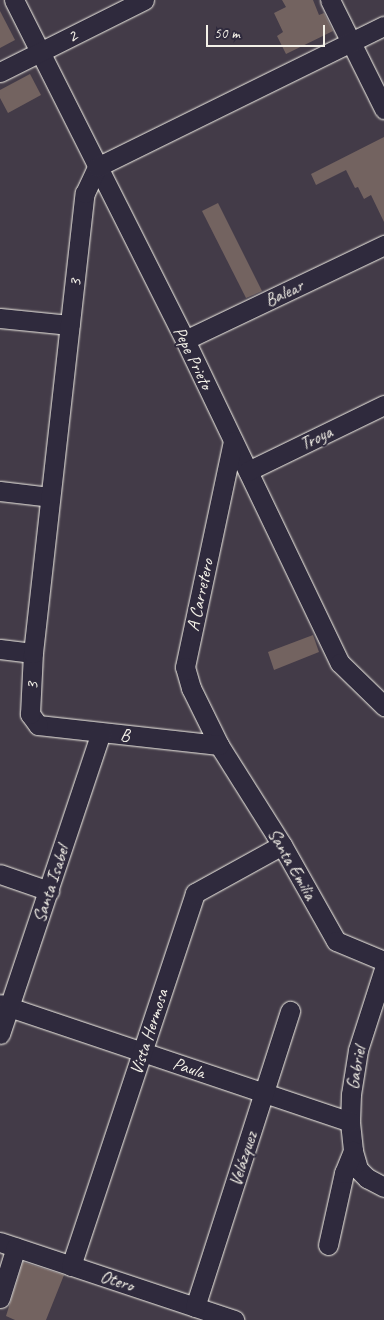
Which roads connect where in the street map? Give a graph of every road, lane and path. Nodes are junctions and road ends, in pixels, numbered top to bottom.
1 (14, 0) edge
2 (144, 0) edge
3 (330, 0) edge
4 (384, 26) edge
5 (351, 42) junction
6 (40, 52) junction
7 (0, 72) edge
8 (384, 109) edge
9 (97, 167) junction
10 (384, 246) edge
11 (0, 318) edge
12 (70, 325) junction
13 (185, 340) junction
14 (384, 405) edge
15 (233, 441) junction
16 (248, 471) junction
17 (0, 491) edge
18 (50, 497) junction
19 (0, 649) edge
20 (33, 653) junction
21 (384, 706) edge
22 (32, 720) joint
23 (101, 733) junction
24 (218, 745) junction
25 (282, 845) junction
26 (0, 874) edge
27 (49, 891) junction
28 (384, 960) edge
29 (384, 969) edge
30 (5, 1006) edge
31 (290, 1011) dead end
32 (0, 1034) edge
33 (142, 1052) junction
34 (264, 1093) junction
35 (350, 1122) junction
36 (353, 1151) junction
37 (384, 1186) edge
38 (8, 1245) edge
39 (328, 1245) dead end
40 (71, 1266) junction
41 (0, 1298) edge
42 (195, 1307) junction
43 (234, 1320) edge

1 - 6 street, Pepe Prieto
2 - 6 street, 2
3 - 5 street
4 - 5 street
5 - 8 street
5 - 9 street
6 - 7 street, 2
6 - 9 street, Pepe Prieto
9 - 12 street, 3
9 - 13 street, Pepe Prieto
10 - 13 street, Balear
11 - 12 street
12 - 18 street, 3
13 - 15 street, Pepe Prieto
14 - 16 street, Troya
15 - 16 street, Pepe Prieto
15 - 24 street, A Carretero
16 - 21 street, Pepe Prieto
17 - 18 street
18 - 20 street, 3
19 - 20 street
20 - 22 street, 3
22 - 23 street, B
23 - 24 street, B
23 - 27 street, Santa Isabel
24 - 25 street, Santa Emilia
25 - 28 street, Santa Emilia
25 - 33 street, Vista Hermosa
26 - 27 street
27 - 30 street, Santa Isabel
29 - 35 street, Gabriel
30 - 32 street, Santa Isabel
30 - 33 street, Paula
31 - 34 street, Velázquez
33 - 34 street, Paula
33 - 40 street, Vista Hermosa
34 - 35 street, Paula
34 - 42 street, Velázquez
35 - 36 street, Gabriel
36 - 37 street, Gabriel
36 - 39 street
38 - 40 street, Otero
38 - 41 street
40 - 42 street, Otero
42 - 43 street, Otero

